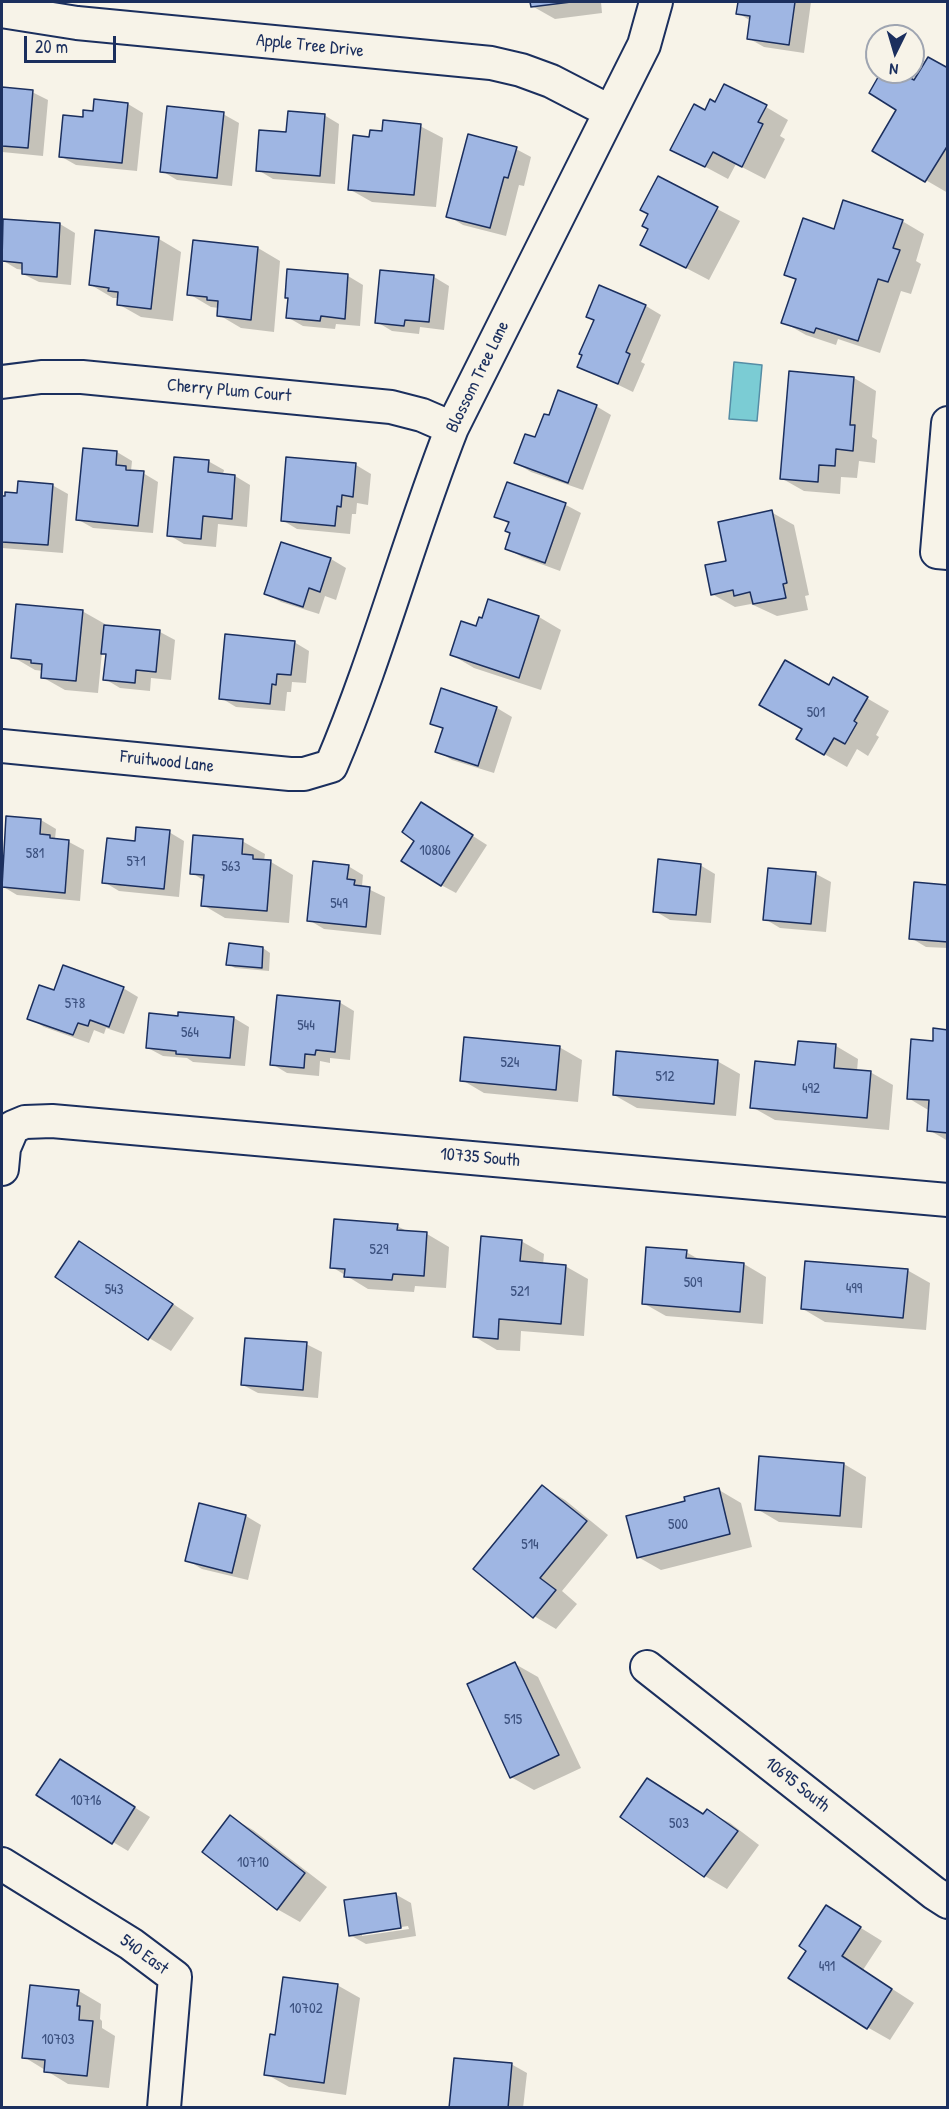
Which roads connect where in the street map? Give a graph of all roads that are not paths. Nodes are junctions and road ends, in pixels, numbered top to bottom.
1 (656, 2) edge
2 (2, 11) edge
3 (609, 111) junction
4 (2, 381) edge
5 (948, 423) edge
6 (452, 428) junction
7 (942, 552) edge
8 (2, 746) edge
9 (331, 766) joint
10 (2, 1169) edge
11 (948, 1200) edge
12 (647, 1667) dead end
13 (2, 1864) edge
14 (948, 1902) edge
15 (164, 2108) edge

1 - 3 street, Blossom Tree Lane
2 - 3 street, Apple Tree Drive
3 - 6 street, Blossom Tree Lane
4 - 6 street, Cherry Plum Court
5 - 7 street
6 - 9 street, Blossom Tree Lane
8 - 9 street, Fruitwood Lane
10 - 11 street, 10735 South
12 - 14 street, 10695 South
13 - 15 street, 540 East

